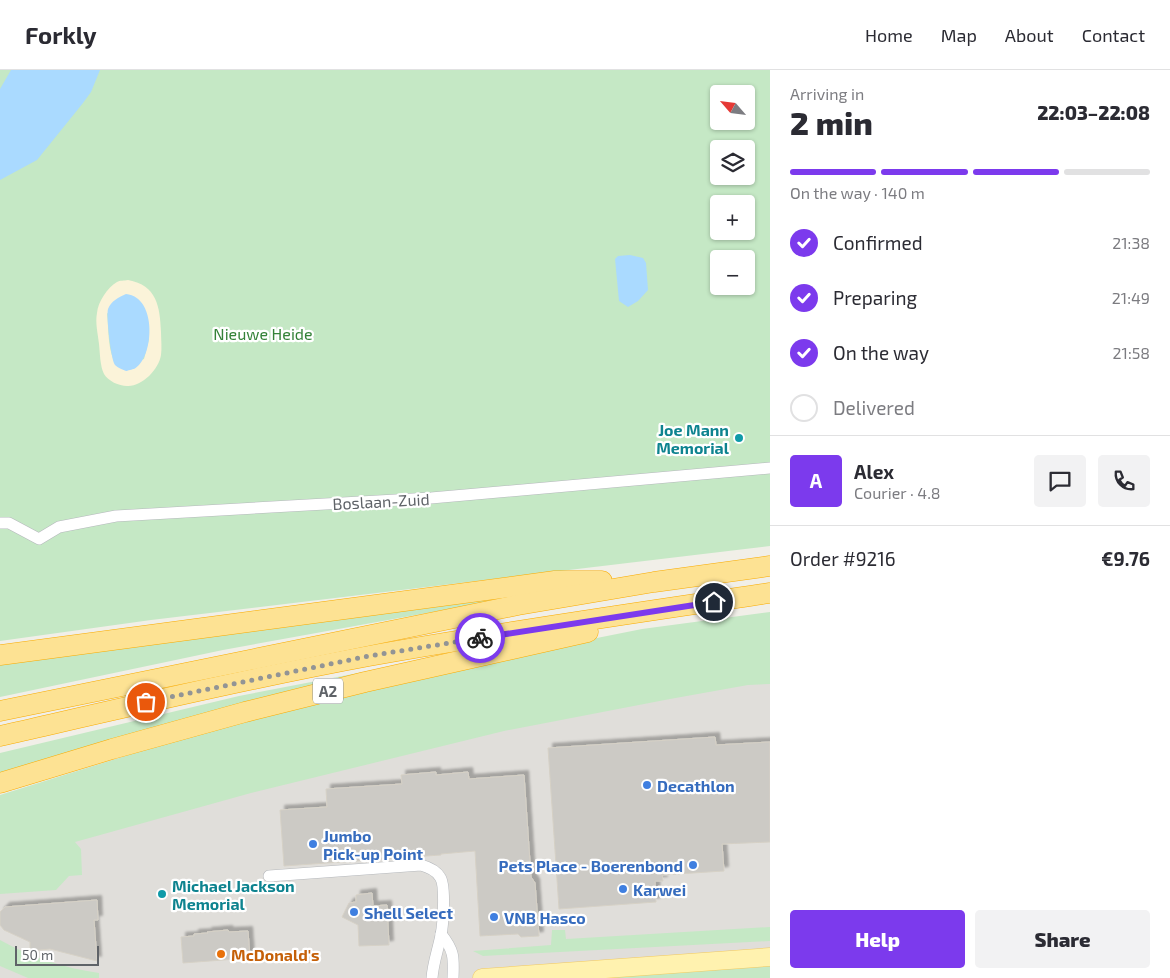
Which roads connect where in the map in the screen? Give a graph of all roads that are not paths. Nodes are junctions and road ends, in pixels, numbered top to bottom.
1 (770, 468) edge
2 (0, 523) edge
3 (770, 566) edge
4 (654, 582) junction
5 (770, 593) edge
6 (659, 610) junction
7 (0, 655) edge
8 (0, 711) edge
9 (0, 736) edge
10 (0, 783) edge
11 (269, 876) dead end
12 (441, 934) junction
13 (770, 957) edge
14 (432, 978) edge
15 (453, 978) edge
16 (482, 978) edge

1 - 2 street, Boslaan-Zuid
3 - 4 highway
4 - 7 highway
4 - 8 highway
5 - 6 highway, A2
6 - 9 highway, A2
6 - 10 highway, A2
11 - 12 street
12 - 14 street
12 - 15 street
13 - 16 main road

